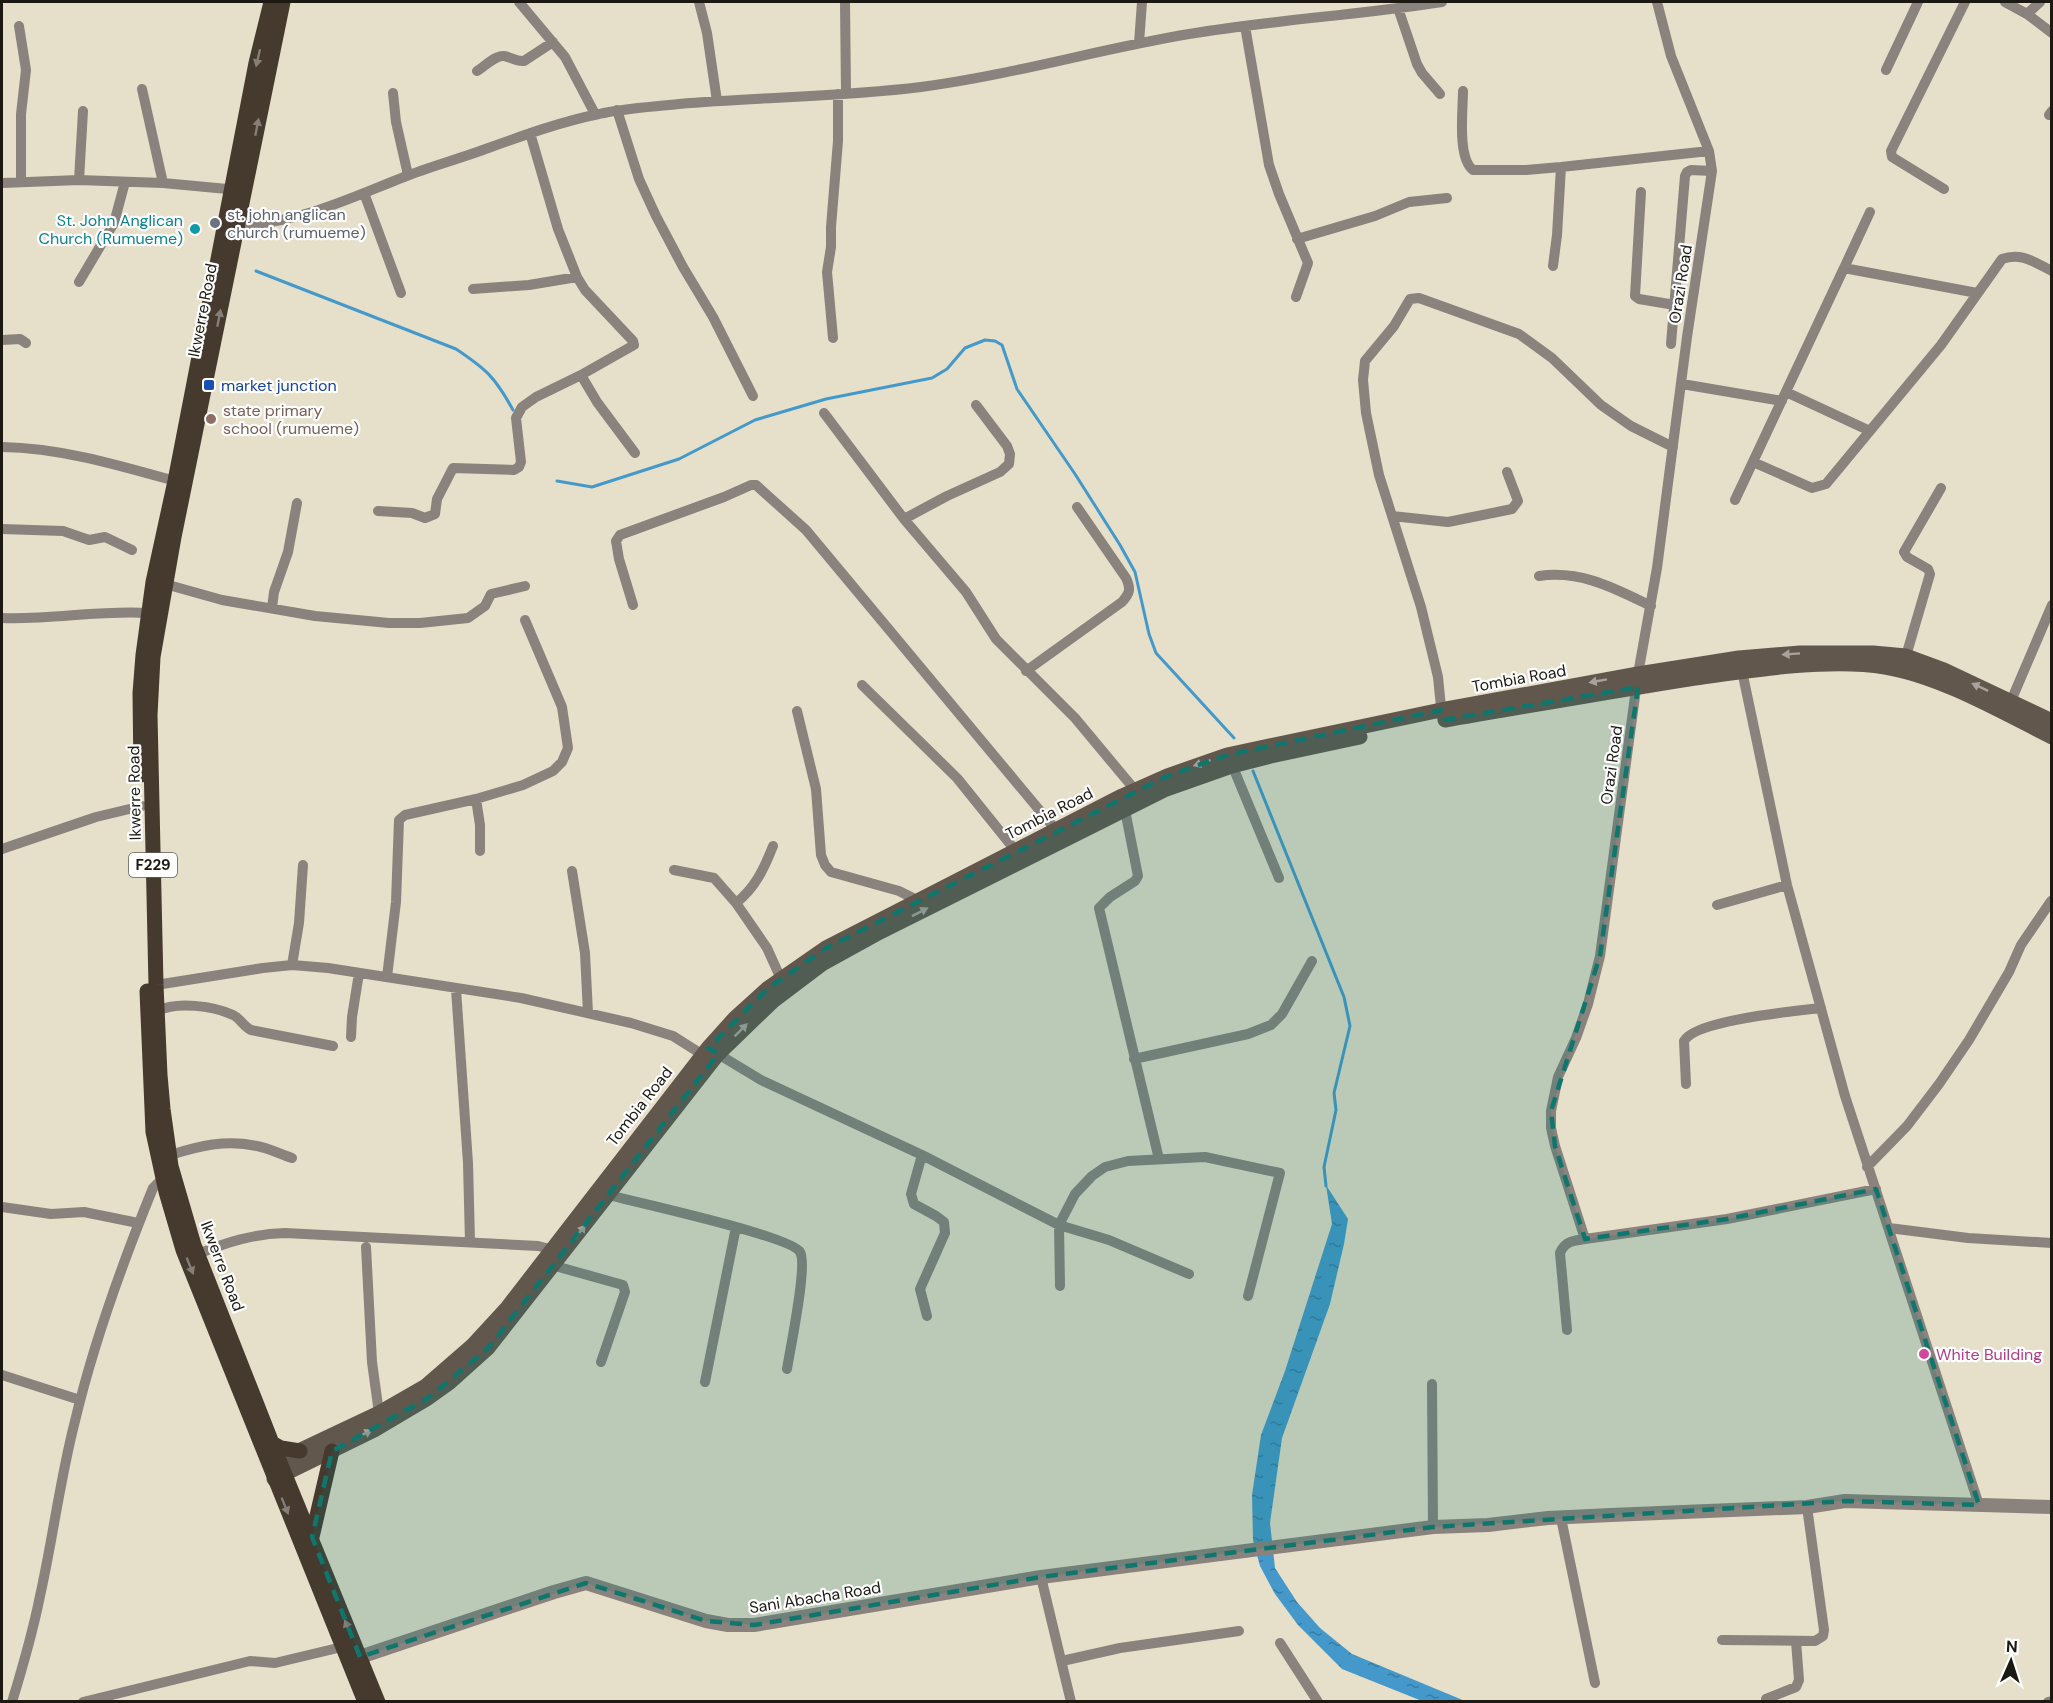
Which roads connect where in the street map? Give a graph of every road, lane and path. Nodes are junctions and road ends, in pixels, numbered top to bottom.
1 (271, 2) edge
2 (283, 2) edge
3 (519, 2) edge
4 (699, 2) edge
5 (845, 2) edge
6 (1142, 2) edge
7 (1442, 2) edge
8 (1657, 2) edge
9 (1918, 2) edge
10 (1965, 2) edge
11 (2005, 2) edge
12 (2040, 2) edge
13 (1382, 6) edge
14 (1398, 8) junction
15 (2027, 14) junction
16 (19, 26) dead end
17 (1245, 26) junction
18 (2052, 33) edge
19 (554, 42) junction
20 (1138, 43) junction
21 (1886, 70) dead end
22 (477, 71) dead end
23 (142, 89) dead end
24 (1463, 91) dead end
25 (393, 93) dead end
26 (842, 94) junction
27 (1440, 94) dead end
28 (717, 101) junction
29 (617, 110) junction
30 (83, 111) dead end
31 (595, 114) junction
32 (530, 133) junction
33 (1709, 151) junction
34 (1561, 167) junction
35 (1712, 171) junction
36 (408, 175) junction
37 (79, 180) junction
38 (21, 182) junction
39 (125, 182) junction
40 (2, 183) edge
41 (163, 183) junction
42 (1944, 189) dead end
43 (238, 190) junction
44 (1641, 192) dead end
45 (364, 193) junction
46 (1447, 198) dead end
47 (1870, 212) dead end
48 (231, 225) junction
49 (1297, 239) junction
50 (1553, 266) dead end
51 (1844, 268) junction
52 (2052, 271) edge
53 (577, 277) junction
54 (79, 282) dead end
55 (473, 289) dead end
56 (401, 293) dead end
57 (1977, 293) junction
58 (1296, 297) dead end
59 (1675, 305) junction
60 (833, 338) dead end
61 (2, 340) edge
62 (26, 343) dead end
63 (1671, 344) dead end
64 (581, 375) junction
65 (1682, 384) junction
66 (753, 396) dead end
67 (1784, 396) junction
68 (976, 405) dead end
69 (824, 413) dead end
70 (1870, 431) junction
71 (2, 447) edge
72 (1673, 447) junction
73 (634, 453) dead end
74 (1753, 462) junction
75 (1507, 472) dead end
76 (175, 481) junction
77 (1941, 488) dead end
78 (1735, 500) dead end
79 (297, 503) dead end
80 (1077, 507) dead end
81 (378, 511) dead end
82 (1392, 516) junction
83 (904, 519) junction
84 (2, 529) edge
85 (132, 550) dead end
86 (1539, 576) dead end
87 (165, 584) junction
88 (525, 586) dead end
89 (2052, 604) edge
90 (633, 605) dead end
91 (1651, 606) junction
92 (272, 608) junction
93 (148, 613) junction
94 (2, 618) edge
95 (525, 620) dead end
96 (1906, 656) junction
97 (1740, 665) junction
98 (1026, 671) junction
99 (1638, 680) junction
100 (862, 685) dead end
101 (2008, 707) junction
102 (797, 711) dead end
103 (1442, 715) junction
104 (2052, 722) edge
105 (2052, 737) edge
106 (1230, 760) junction
107 (1127, 798) junction
108 (476, 799) junction
109 (142, 806) junction
110 (1056, 830) junction
111 (773, 846) dead end
112 (2, 849) edge
113 (1015, 850) junction
114 (480, 851) dead end
115 (303, 865) dead end
116 (674, 870) dead end
117 (572, 872) dead end
118 (1279, 878) dead end
119 (1787, 885) junction
120 (916, 900) junction
121 (2051, 901) edge
122 (736, 903) junction
123 (1717, 905) dead end
124 (1312, 961) dead end
125 (292, 965) junction
126 (359, 973) junction
127 (387, 977) junction
128 (781, 979) junction
129 (156, 985) junction
130 (456, 989) junction
131 (1821, 1008) junction
132 (158, 1011) junction
133 (588, 1013) junction
134 (351, 1038) dead end
135 (333, 1046) dead end
136 (710, 1052) junction
137 (1134, 1059) junction
138 (1686, 1084) dead end
139 (170, 1155) junction
140 (922, 1155) junction
141 (292, 1158) dead end
142 (1159, 1159) junction
143 (1867, 1167) junction
144 (168, 1175) junction
145 (1876, 1189) junction
146 (601, 1193) junction
147 (2, 1208) edge
148 (138, 1223) junction
149 (1059, 1225) junction
150 (736, 1227) junction
151 (1889, 1228) junction
152 (1585, 1239) junction
153 (470, 1242) junction
154 (2052, 1243) edge
155 (366, 1247) dead end
156 (198, 1254) junction
157 (553, 1257) junction
158 (1189, 1274) dead end
159 (1060, 1286) dead end
160 (1248, 1296) dead end
161 (927, 1316) dead end
162 (1567, 1330) dead end
163 (601, 1362) dead end
164 (787, 1369) dead end
165 (2, 1375) edge
166 (705, 1382) dead end
167 (1432, 1384) dead end
168 (80, 1400) junction
169 (380, 1413) junction
170 (272, 1443) junction
171 (300, 1451) junction
172 (332, 1451) junction
173 (277, 1469) junction
174 (1979, 1505) junction
175 (1807, 1506) junction
176 (2052, 1507) edge
177 (1561, 1518) junction
178 (1433, 1527) junction
179 (312, 1537) junction
180 (1041, 1577) junction
181 (1239, 1631) dead end
182 (1722, 1640) dead end
183 (1796, 1641) junction
184 (1280, 1643) dead end
185 (342, 1647) junction
186 (360, 1657) junction
187 (1062, 1661) junction
188 (1595, 1683) dead end
189 (1766, 1699) dead end
190 (12, 1701) edge
191 (83, 1701) edge
192 (365, 1701) edge
193 (378, 1701) edge
194 (1071, 1701) edge
195 (1318, 1701) edge

1 -> 43 main road, Ikwerre Road / F229
43 -> 2 main road, Ikwerre Road / F229
3 - 19 street
4 - 28 street
5 - 26 street
6 - 20 street
7 - 14 street
8 - 33 street, Orazi Road
9 - 21 street
10 - 42 street
11 - 15 street
12 - 15 street
13 - 14 street
13 - 17 street
14 - 27 street
15 - 18 street
16 - 38 street
17 - 20 street
17 - 49 street
19 - 22 street
19 - 31 street
20 - 26 street
23 - 41 street
24 - 34 street
25 - 36 street
26 - 28 street
26 - 60 street
28 - 29 street
29 - 31 street
29 - 66 street
30 - 37 street
31 - 32 street
32 - 36 street
32 - 53 street
33 - 34 street
33 - 35 street, Orazi Road
34 - 50 street
35 - 59 street
35 - 65 street, Orazi Road
36 - 45 street
37 - 38 street
37 - 39 street
38 - 40 street
39 - 41 street
39 - 54 street
41 - 43 street
43 - 48 main road, Ikwerre Road / F229
44 - 59 street
45 - 48 street
45 - 56 street
46 - 49 street
47 - 51 street
48 - 76 main road, Ikwerre Road / F229
87 -> 48 main road, Ikwerre Road / F229
49 - 58 street
51 - 57 street
51 - 67 street
52 - 57 street
53 - 55 street
53 - 64 street
57 - 70 street
59 - 63 street
61 - 62 street
64 - 73 street
64 - 81 street
65 - 67 street
65 - 72 street, Orazi Road
67 - 70 street
67 - 74 street
68 - 83 street
69 - 83 street
70 - 74 street
71 - 76 street
72 - 82 street
72 - 91 street, Orazi Road
74 - 78 street
75 - 82 street
76 - 93 main road, Ikwerre Road / F229
77 - 96 street
79 - 92 street
80 - 98 street
82 - 103 street
83 - 98 street
84 - 85 street
86 - 91 street
87 - 92 street
87 - 129 main road, Ikwerre Road / F229
88 - 92 street
89 - 101 street
90 - 110 street
91 - 99 street, Orazi Road
93 - 94 street
93 - 109 main road, Ikwerre Road / F229
95 - 108 street
96 -> 97 main road, Tombia Road
101 -> 96 main road, Tombia Road
97 - 99 main road, Tombia Road
97 - 101 main road, Tombia Road
97 - 119 street
98 - 107 street
99 - 103 main road, Tombia Road
99 - 152 street, Orazi Road
100 - 113 street
101 - 104 main road, Tombia Road
101 - 105 main road, Tombia Road
102 - 120 street
103 - 106 main road, Tombia Road
106 -> 107 main road, Tombia Road
106 - 107 main road, Tombia Road
106 - 118 street
107 - 110 main road, Tombia Road
136 -> 107 main road, Tombia Road
107 - 137 street
108 - 114 street
108 - 127 street
109 - 112 street
109 - 144 main road, Ikwerre Road / F229
110 - 113 main road, Tombia Road
111 - 122 street
113 - 120 main road, Tombia Road
115 - 125 street
116 - 122 street
117 - 133 street
119 - 123 street
119 - 131 street
120 - 128 main road, Tombia Road
121 - 143 street
122 - 128 street
124 - 137 street
125 - 126 street
125 - 129 street
126 - 127 street
126 - 134 street
127 - 130 street
128 - 136 main road, Tombia Road
129 - 132 main road, Ikwerre Road / F229
130 - 133 street
130 - 153 street
131 - 138 street
131 - 143 street
132 - 135 street
132 - 139 main road, Ikwerre Road / F229
133 - 136 street
136 - 140 street
136 - 146 main road, Tombia Road
137 - 142 street
139 - 141 street
139 - 144 main road, Ikwerre Road / F229
140 - 149 street
140 - 161 street
142 - 149 street
142 - 160 street
143 - 145 street
144 - 148 street
144 - 156 main road, Ikwerre Road / F229
144 -> 173 main road, Ikwerre Road / F229
145 - 151 street
145 - 152 street
146 - 150 street
146 - 157 main road, Tombia Road
147 - 148 street
148 - 168 street
149 - 158 street
149 - 159 street
150 - 164 street
150 - 166 street
151 - 154 street
151 - 174 street
152 - 162 street
153 - 156 street
153 - 157 street
155 - 169 street
156 - 170 main road, Ikwerre Road / F229
157 - 163 street
157 - 169 main road, Tombia Road
172 -> 157 main road, Tombia Road
165 - 168 street
167 - 178 street
168 - 190 street
169 - 171 main road, Tombia Road
170 - 171 main road
170 - 173 main road, Ikwerre Road / F229
171 - 173 main road, Tombia Road
172 - 173 main road, Tombia Road
172 - 179 main road
173 - 179 main road, Ikwerre Road / F229
173 -> 185 main road, Ikwerre Road / F229
174 - 175 street, Sani Abacha Road
174 - 176 street, Sani Abacha Road
175 - 177 street, Sani Abacha Road
175 - 183 street
177 - 178 street, Sani Abacha Road
177 - 188 street
178 - 180 street, Sani Abacha Road
186 -> 179 main road, Ikwerre Road / F229
180 - 186 street, Sani Abacha Road
180 - 187 street
181 - 187 street
182 - 183 street
183 - 189 street
184 - 195 street
185 - 191 street
185 - 192 main road, Ikwerre Road / F229
186 - 193 main road, Ikwerre Road / F229
187 - 194 street

